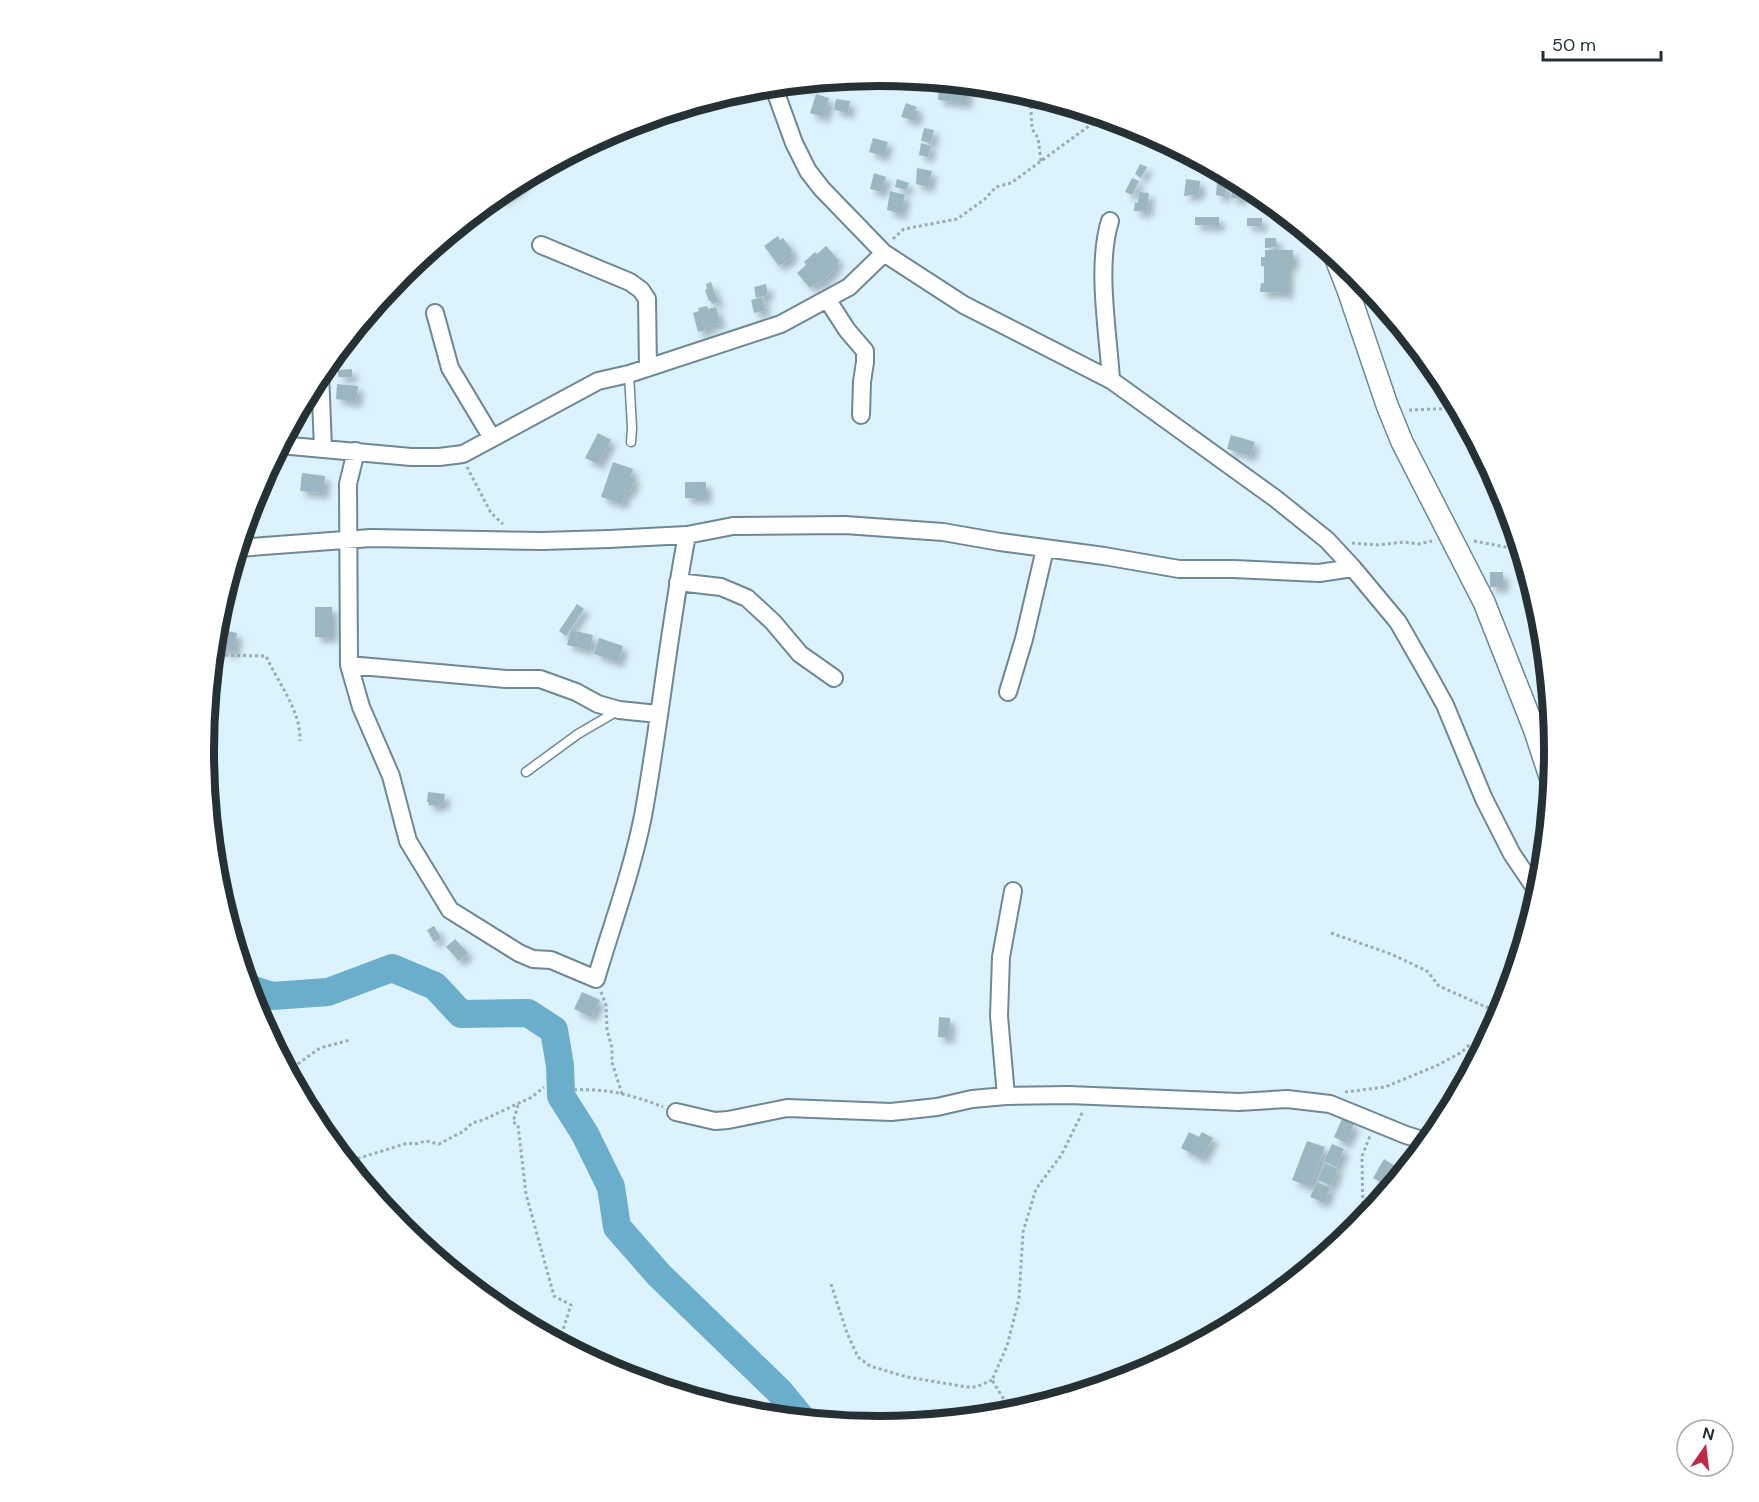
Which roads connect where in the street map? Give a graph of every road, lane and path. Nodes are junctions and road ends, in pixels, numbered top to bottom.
1 (776, 94) edge
2 (1031, 103) edge
3 (1096, 122) edge
4 (1041, 160) junction
5 (1110, 221) dead end
6 (541, 245) dead end
7 (884, 252) junction
8 (1342, 272) edge
9 (827, 299) junction
10 (435, 313) dead end
11 (648, 368) junction
12 (628, 374) junction
13 (1111, 380) junction
14 (321, 390) edge
15 (1387, 405) junction
16 (1450, 409) edge
17 (861, 415) dead end
18 (492, 438) junction
19 (631, 442) dead end
20 (289, 446) edge
21 (323, 449) junction
22 (356, 452) junction
23 (463, 454) junction
24 (687, 535) junction
25 (1450, 537) junction
26 (349, 540) junction
27 (521, 540) junction
28 (1327, 540) junction
29 (246, 547) edge
30 (1045, 549) junction
31 (1513, 549) edge
32 (1353, 567) junction
33 (678, 582) junction
34 (221, 655) edge
35 (349, 665) junction
36 (834, 678) dead end
37 (1008, 692) dead end
38 (619, 710) junction
39 (658, 714) junction
40 (1544, 727) edge
41 (300, 741) dead end
42 (526, 772) dead end
43 (1532, 883) edge
44 (1013, 891) dead end
45 (1331, 933) dead end
46 (596, 979) junction
47 (1493, 1009) edge
48 (350, 1040) dead end
49 (1477, 1042) edge
50 (294, 1067) edge
51 (544, 1087) dead end
52 (574, 1090) dead end
53 (622, 1094) junction
54 (1006, 1096) junction
55 (1092, 1097) junction
56 (518, 1104) junction
57 (1330, 1104) junction
58 (676, 1112) joint
59 (1375, 1122) junction
60 (1420, 1139) edge
61 (355, 1159) edge
62 (1363, 1208) edge
63 (831, 1284) dead end
64 (561, 1335) edge
65 (992, 1380) junction
66 (1007, 1404) edge

1 - 7 street
2 - 4 path
3 - 4 path
4 - 7 path
5 - 13 street
6 - 11 street
7 - 9 street
7 - 13 street
8 - 15 street
9 - 11 street
9 - 17 street
10 - 18 street
11 - 12 street
12 - 18 street
12 - 19 lane
13 - 28 street
14 - 21 street
15 - 16 path
15 - 25 street
18 - 23 street
20 - 21 street
21 - 22 street
22 - 23 street
22 - 26 street
23 - 27 path
24 - 27 street
24 - 30 street
24 - 33 street
25 - 28 path
25 - 31 path
25 - 40 street
26 - 27 street
26 - 29 street
26 - 35 street
28 - 32 street
30 - 32 street
30 - 37 street
32 - 43 street
33 - 36 street
33 - 39 street
34 - 41 path
35 - 38 street
35 - 46 street
38 - 39 street
38 - 42 lane
39 - 46 street
44 - 54 street
45 - 47 path
46 - 53 path
48 - 50 path
49 - 57 path
51 - 56 path
52 - 53 path
53 - 58 path
54 - 55 street
54 - 58 street
55 - 57 street
55 - 65 path
56 - 61 path
56 - 64 path
57 - 59 street
59 - 60 street
59 - 62 path
63 - 65 path
65 - 66 path

